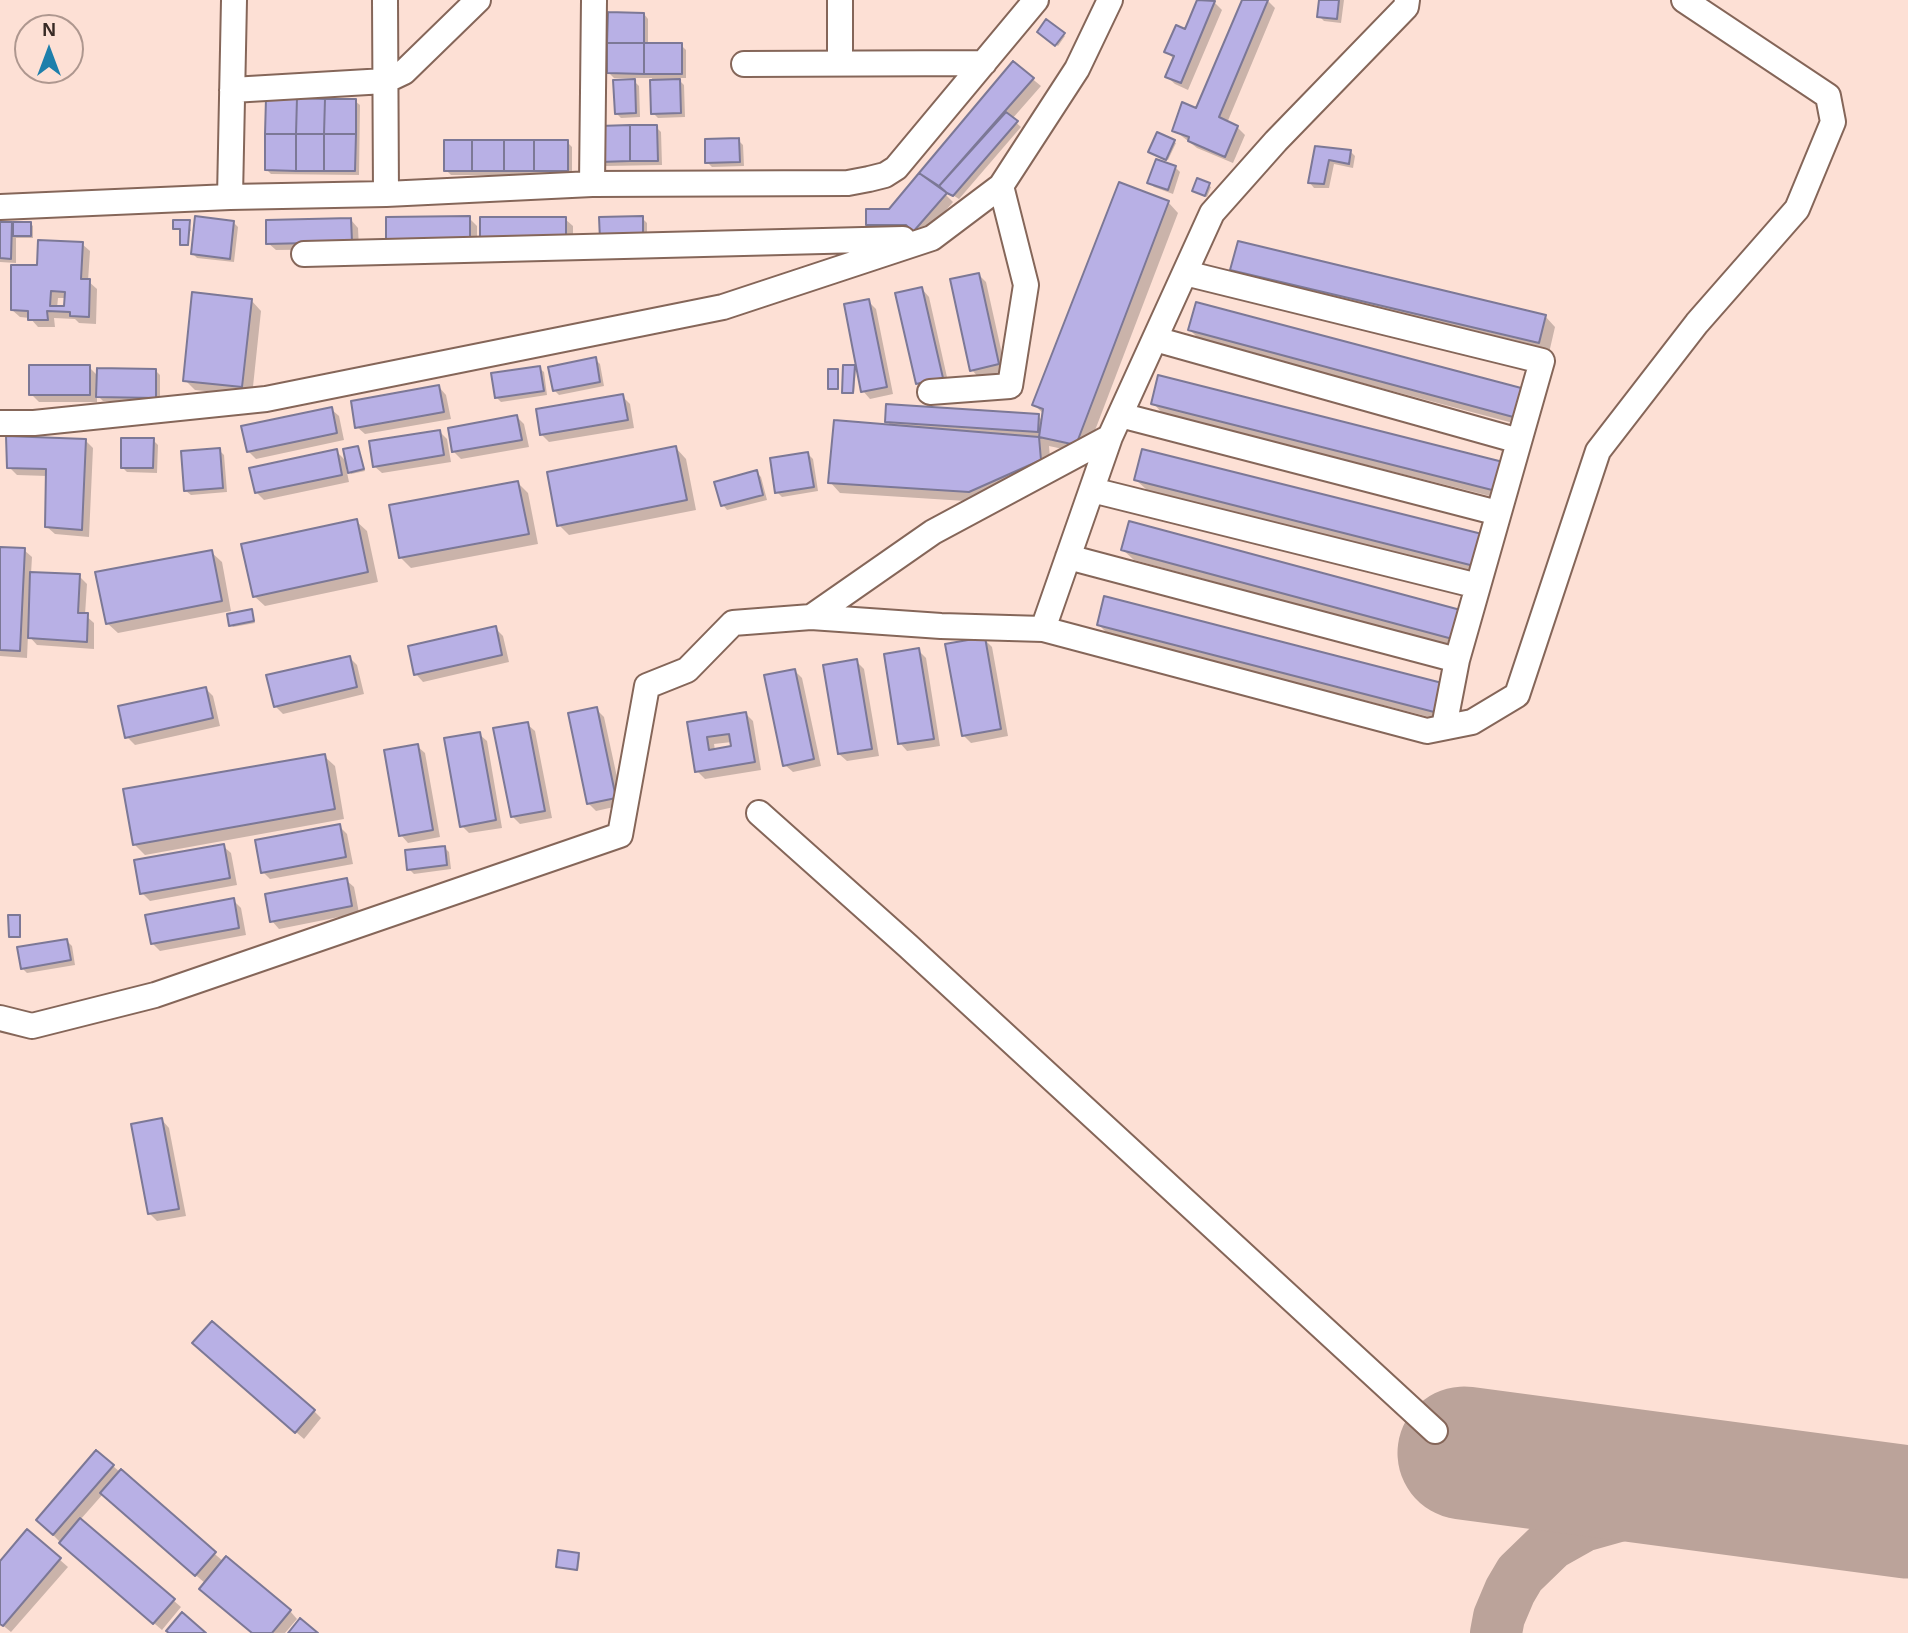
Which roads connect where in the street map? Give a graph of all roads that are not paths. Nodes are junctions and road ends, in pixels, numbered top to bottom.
1 (234, 0) edge
2 (385, 0) edge
3 (478, 0) edge
4 (594, 0) edge
5 (840, 0) edge
6 (1036, 0) edge
7 (1110, 0) edge
8 (1407, 0) edge
9 (1684, 0) edge
10 (840, 63) junction
11 (984, 63) junction
12 (744, 64) dead end
13 (385, 81) junction
14 (232, 90) junction
15 (592, 184) junction
16 (1001, 186) junction
17 (386, 194) junction
18 (230, 197) junction
19 (0, 207) edge
20 (932, 238) junction
21 (304, 254) dead end
22 (1185, 273) junction
23 (1155, 339) junction
24 (930, 392) dead end
25 (0, 423) edge
26 (1115, 426) junction
27 (1519, 441) junction
28 (1092, 490) junction
29 (1499, 513) junction
30 (1068, 557) junction
31 (1478, 586) junction
32 (811, 617) junction
33 (1043, 629) junction
34 (1457, 660) junction
35 (1444, 727) junction
36 (759, 813) dead end
37 (0, 1018) edge
38 (1435, 1431) dead end

1 - 14 street
2 - 13 street
3 - 13 street
4 - 15 street
5 - 10 street
6 - 11 street
7 - 16 street
8 - 22 street
9 - 35 street
10 - 11 street
10 - 12 street
11 - 15 street
13 - 14 street
13 - 17 street
14 - 18 street
15 - 17 street
16 - 20 street
16 - 24 street
17 - 18 street
18 - 19 street
20 - 21 street
20 - 25 street
22 - 23 street
22 - 27 street
23 - 26 street
23 - 27 street
26 - 28 street
26 - 29 street
26 - 32 street
27 - 29 street
28 - 30 street
28 - 31 street
29 - 31 street
30 - 33 street
30 - 34 street
31 - 34 street
32 - 33 street
32 - 37 street
33 - 35 street
34 - 35 street
36 - 38 street

